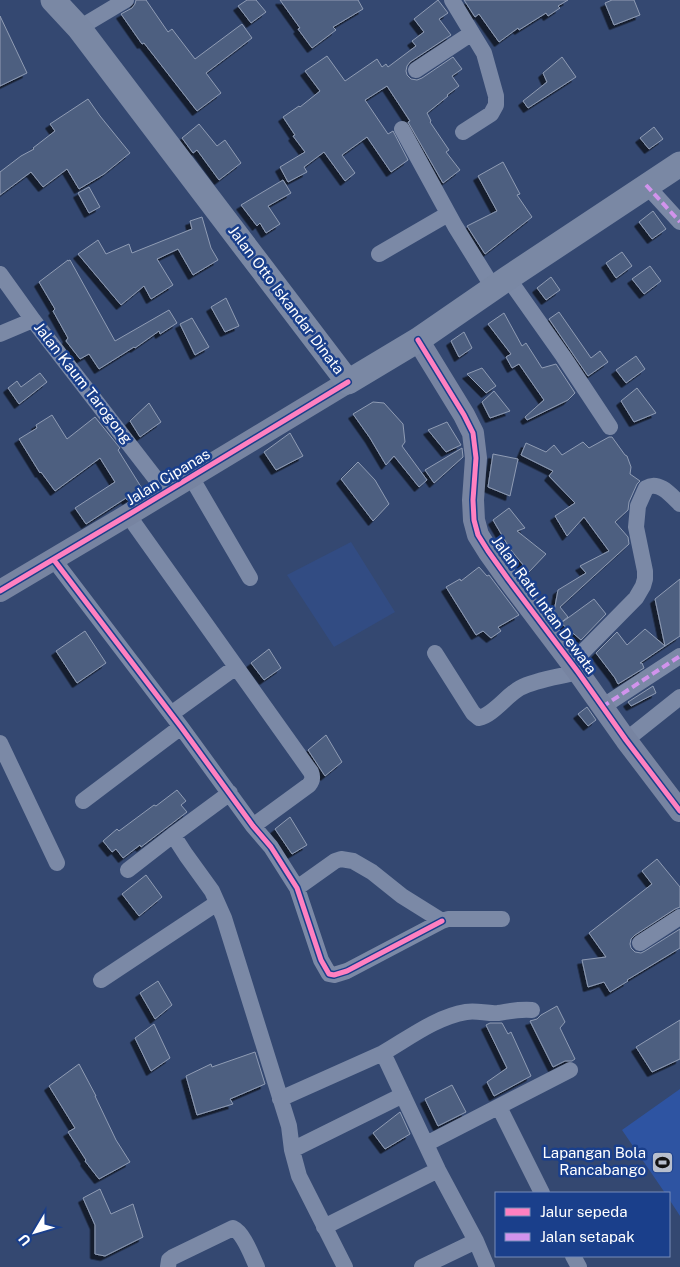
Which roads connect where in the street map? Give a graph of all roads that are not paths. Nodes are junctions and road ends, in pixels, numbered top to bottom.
1 (53, 0) edge
2 (126, 0) edge
3 (452, 0) edge
4 (79, 28) junction
5 (472, 33) junction
6 (416, 70) dead end
7 (402, 129) dead end
8 (463, 132) dead end
9 (680, 164) edge
10 (646, 186) junction
11 (448, 214) junction
12 (680, 222) edge
13 (379, 254) dead end
14 (0, 274) edge
15 (501, 283) junction
16 (33, 320) junction
17 (0, 334) edge
18 (418, 340) junction
19 (348, 382) junction
20 (610, 427) dead end
21 (191, 477) junction
22 (166, 492) junction
23 (680, 504) edge
24 (128, 516) junction
25 (54, 560) junction
26 (250, 578) dead end
27 (0, 591) edge
28 (435, 654) dead end
29 (680, 656) edge
30 (236, 667) junction
31 (574, 668) junction
32 (680, 696) edge
33 (602, 707) junction
34 (176, 721) junction
35 (626, 740) junction
36 (0, 743) edge
37 (230, 793) junction
38 (83, 801) dead end
39 (680, 811) edge
40 (253, 826) junction
41 (173, 835) junction
42 (57, 863) dead end
43 (128, 870) dead end
44 (297, 888) junction
45 (217, 903) junction
46 (680, 917) edge
47 (502, 920) dead end
48 (442, 921) junction
49 (640, 943) dead end
50 (101, 980) dead end
51 (532, 1010) dead end
52 (383, 1053) junction
53 (570, 1070) dead end
54 (403, 1095) junction
55 (280, 1099) junction
56 (499, 1107) junction
57 (426, 1144) junction
58 (292, 1150) junction
59 (438, 1170) junction
60 (542, 1192) edge
61 (324, 1227) junction
62 (476, 1241) junction
63 (168, 1267) edge
64 (257, 1267) edge
65 (345, 1267) edge
66 (422, 1267) edge
67 (487, 1267) edge

1 - 4 main road, Jalan Otto Iskandar Dinata
2 - 4 street
3 - 5 street
4 - 19 main road, Jalan Otto Iskandar Dinata
5 - 6 street
5 - 8 street
7 - 11 street
9 - 10 main road, Jalan Otto Iskandar Dinata
10 - 12 street
10 - 15 main road, Jalan Otto Iskandar Dinata
11 - 13 street
11 - 15 street
14 - 16 street, Jalan Kaum Tarogong
15 - 18 main road, Jalan Otto Iskandar Dinata
15 - 20 street
16 - 17 street
16 - 22 street, Jalan Kaum Tarogong
18 - 19 main road, Jalan Otto Iskandar Dinata
18 - 31 street, Jalan Ratu Intan Dewata
19 - 21 street, Jalan Cipanas
21 - 22 street, Jalan Cipanas
21 - 26 street
22 - 24 street, Jalan Cipanas
23 - 31 street
24 - 25 street, Jalan Cipanas
24 - 30 street
25 - 27 street, Jalan Cipanas
25 - 34 street
28 - 31 street
29 - 33 street
30 - 34 street
30 - 40 street
31 - 33 street, Jalan Ratu Intan Dewata
32 - 35 street
33 - 35 street, Jalan Ratu Intan Dewata
34 - 37 street
34 - 38 street
35 - 39 street, Jalan Ratu Intan Dewata
36 - 42 street
37 - 40 street
37 - 41 street
40 - 44 street
41 - 43 street
41 - 45 street
44 - 48 street
44 - 48 street
45 - 50 street
45 - 55 street
46 - 49 street
47 - 48 street
51 - 52 street
52 - 54 street
52 - 55 street
53 - 56 street
54 - 57 street
54 - 58 street
55 - 58 street
56 - 57 street
56 - 60 street
57 - 59 street
58 - 61 street
59 - 61 street
59 - 62 street
61 - 65 street
62 - 66 street
62 - 67 street
63 - 64 street

